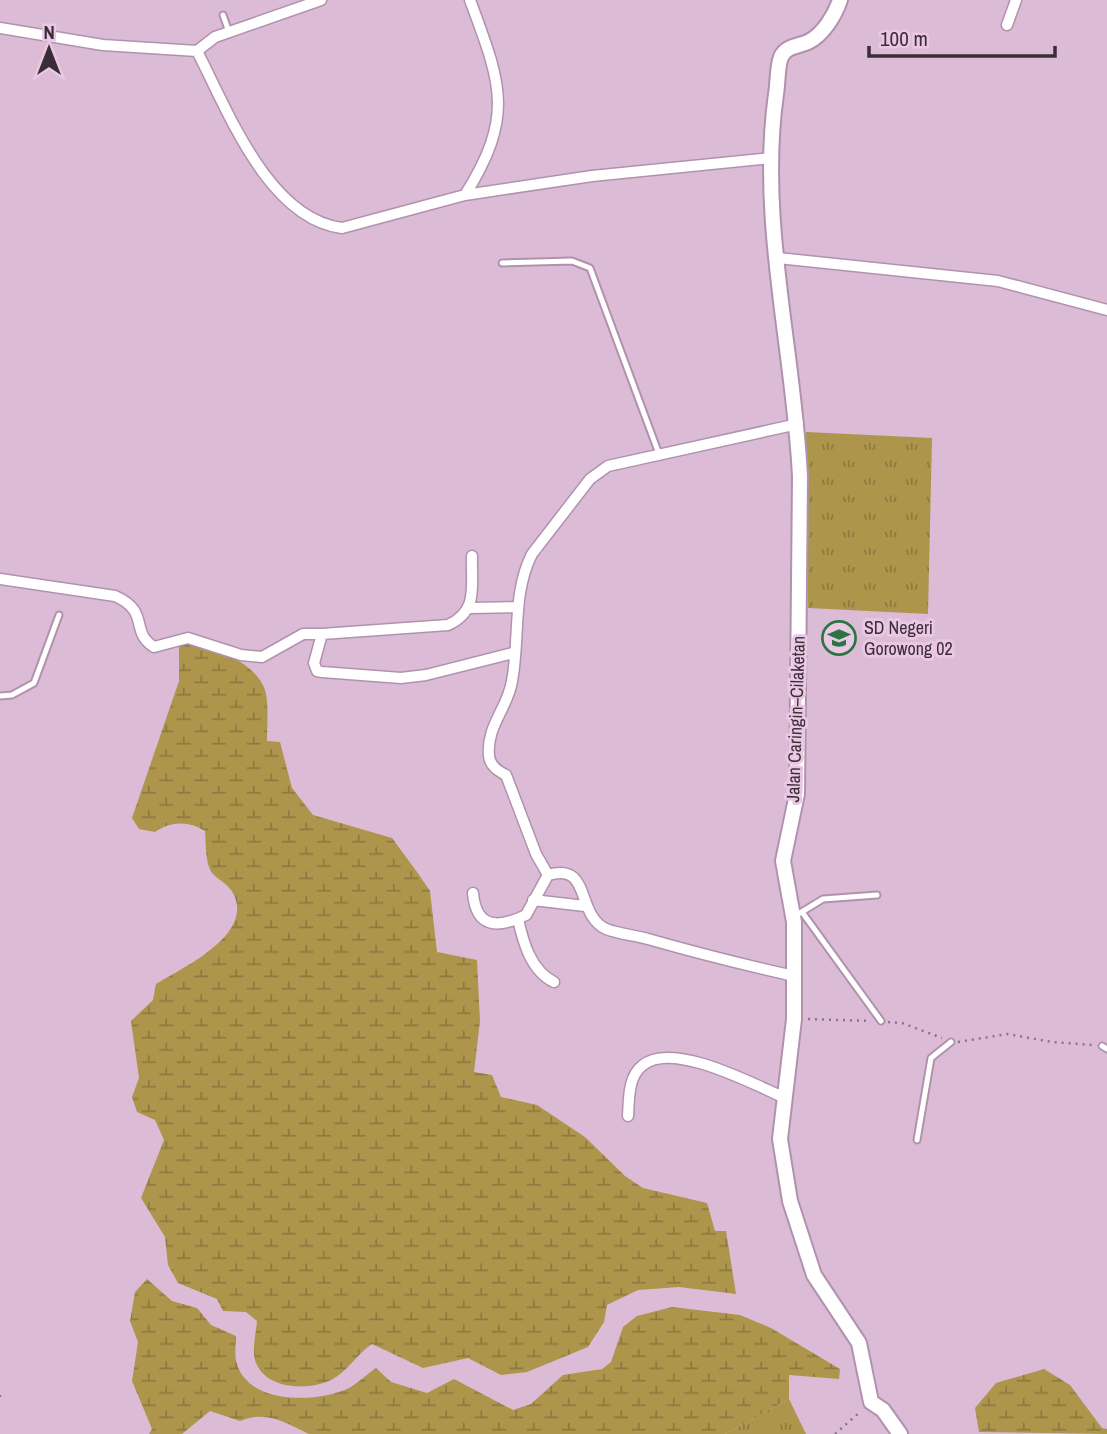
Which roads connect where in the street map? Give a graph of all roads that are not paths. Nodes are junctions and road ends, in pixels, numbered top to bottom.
1 (321, 0) edge
2 (470, 0) edge
3 (840, 0) edge
4 (1016, 0) edge
5 (223, 15) dead end
6 (1007, 25) dead end
7 (0, 28) edge
8 (230, 33) junction
9 (197, 51) junction
10 (772, 158) junction
11 (465, 195) junction
12 (778, 258) junction
13 (502, 263) dead end
14 (1107, 310) edge
15 (798, 424) junction
16 (659, 454) junction
17 (472, 556) dead end
18 (0, 579) edge
19 (518, 607) junction
20 (470, 608) junction
21 (60, 615) dead end
22 (323, 634) junction
23 (513, 653) junction
24 (0, 696) edge
25 (548, 875) junction
26 (472, 893) dead end
27 (877, 895) dead end
28 (533, 900) junction
29 (585, 906) junction
30 (798, 913) junction
31 (518, 919) junction
32 (794, 976) junction
33 (554, 982) dead end
34 (881, 1021) road end
35 (951, 1042) road end
36 (783, 1097) junction
37 (628, 1116) dead end
38 (916, 1140) dead end
39 (900, 1434) edge

1 - 8 street
2 - 11 street
3 - 10 street, Jalan Caringin–Cilaketan
4 - 6 street
5 - 8 lane
7 - 9 street
8 - 9 street
9 - 11 street
10 - 11 street
10 - 12 street, Jalan Caringin–Cilaketan
12 - 14 street
12 - 15 street, Jalan Caringin–Cilaketan
13 - 16 lane
15 - 16 street
15 - 30 street, Jalan Caringin–Cilaketan
16 - 19 street
17 - 20 street
18 - 22 street
19 - 20 street
19 - 23 street
20 - 22 street
21 - 24 lane
22 - 23 street
23 - 25 street
25 - 28 street
25 - 29 street
26 - 31 street
27 - 30 lane
28 - 29 street
28 - 31 street
29 - 32 street
30 - 32 street, Jalan Caringin–Cilaketan
30 - 34 lane
31 - 33 street
32 - 36 street, Jalan Caringin–Cilaketan
35 - 38 lane
36 - 37 street
36 - 39 street, Jalan Caringin–Cilaketan

